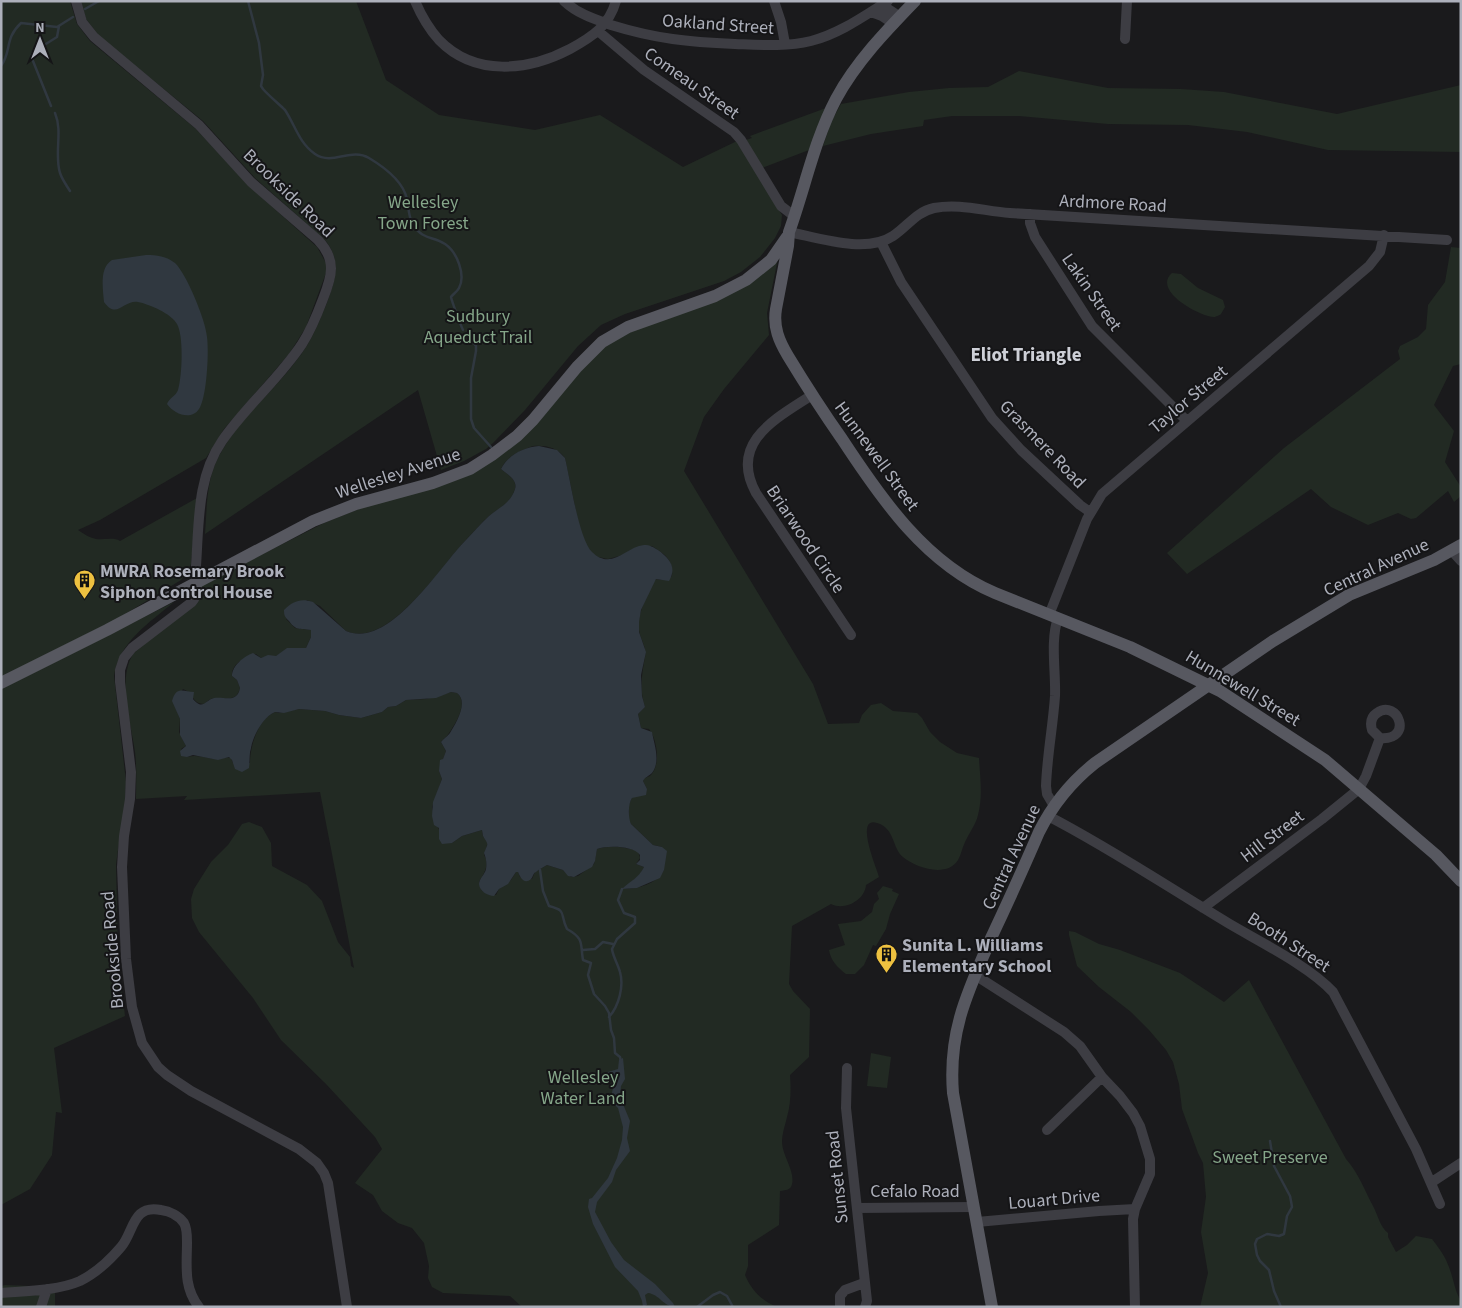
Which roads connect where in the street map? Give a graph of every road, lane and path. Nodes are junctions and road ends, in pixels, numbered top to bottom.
1 (76, 1) edge
2 (414, 1) edge
3 (564, 1) edge
4 (616, 1) edge
5 (774, 1) edge
6 (915, 1) edge
7 (1127, 1) edge
8 (885, 3) edge
9 (871, 12) junction
10 (897, 21) junction
11 (606, 23) junction
12 (598, 31) junction
13 (1125, 39) dead end
14 (785, 44) junction
15 (1030, 214) junction
16 (794, 216) junction
17 (789, 232) junction
18 (1384, 235) junction
19 (1447, 240) dead end
20 (881, 242) junction
21 (812, 395) junction
22 (1187, 421) junction
23 (1090, 512) junction
24 (1458, 552) edge
25 (196, 584) junction
26 (1054, 616) junction
27 (851, 635) dead end
28 (1, 683) edge
29 (1209, 685) junction
30 (1380, 738) dead end
31 (1359, 788) junction
32 (1051, 811) junction
33 (1461, 881) edge
34 (1203, 908) junction
35 (975, 975) junction
36 (847, 1068) dead end
37 (1102, 1077) junction
38 (1047, 1130) dead end
39 (1461, 1163) edge
40 (1432, 1182) junction
41 (1440, 1204) dead end
42 (974, 1207) junction
43 (857, 1208) junction
44 (1134, 1210) junction
45 (977, 1222) junction
46 (864, 1283) junction
47 (47, 1289) junction
48 (1, 1293) edge
49 (41, 1307) edge
50 (199, 1307) edge
51 (347, 1307) edge
52 (840, 1307) edge
53 (865, 1307) edge
54 (992, 1307) edge
55 (1134, 1307) edge

1 - 25 street, Brookside Road
2 - 12 street
3 - 11 street, Oakland Street
4 - 11 street
5 - 14 street
6 - 10 main road, Hunnewell Street
7 - 13 street
8 - 9 street, Oakland Street
8 - 10 street, Oakland Street
9 - 10 street
9 - 14 street, Oakland Street
10 - 16 main road, Hunnewell Street
11 - 12 street
11 - 14 street, Oakland Street
12 - 16 street, Comeau Street
15 - 18 street, Ardmore Road
15 - 20 street, Ardmore Road
15 - 22 street, Lakin Street
16 - 17 main road, Hunnewell Street
17 - 20 street, Ardmore Road
17 - 21 main road, Hunnewell Street
17 - 25 main road, Wellesley Avenue
18 - 19 street, Ardmore Road
18 - 22 street, Taylor Street
20 - 23 street, Grasmere Road
21 - 26 main road, Hunnewell Street
21 - 27 street, Briarwood Circle
22 - 23 street, Taylor Street
23 - 26 street, Taylor Street
24 - 29 main road, Central Avenue
25 - 28 main road, Wellesley Avenue
25 - 51 street, Brookside Road
26 - 29 main road, Hunnewell Street
26 - 32 street, Taylor Street
29 - 31 main road, Hunnewell Street
29 - 32 main road, Central Avenue
30 - 31 street
31 - 33 main road, Hunnewell Street
31 - 34 street, Hill Street
32 - 34 street, Booth Street
32 - 35 main road, Central Avenue
34 - 40 street, Booth Street
35 - 37 street
35 - 42 main road, Central Avenue
36 - 43 street, Sunset Road
37 - 38 street
37 - 44 street
39 - 40 street
40 - 41 street, Booth Street
42 - 43 street, Cefalo Road
42 - 45 main road, Central Avenue
43 - 46 street, Sunset Road
44 - 45 street, Louart Drive
44 - 55 street
45 - 54 main road, Central Avenue
46 - 52 street
46 - 53 street, Sunset Road
47 - 48 street
47 - 49 street
47 - 50 street

